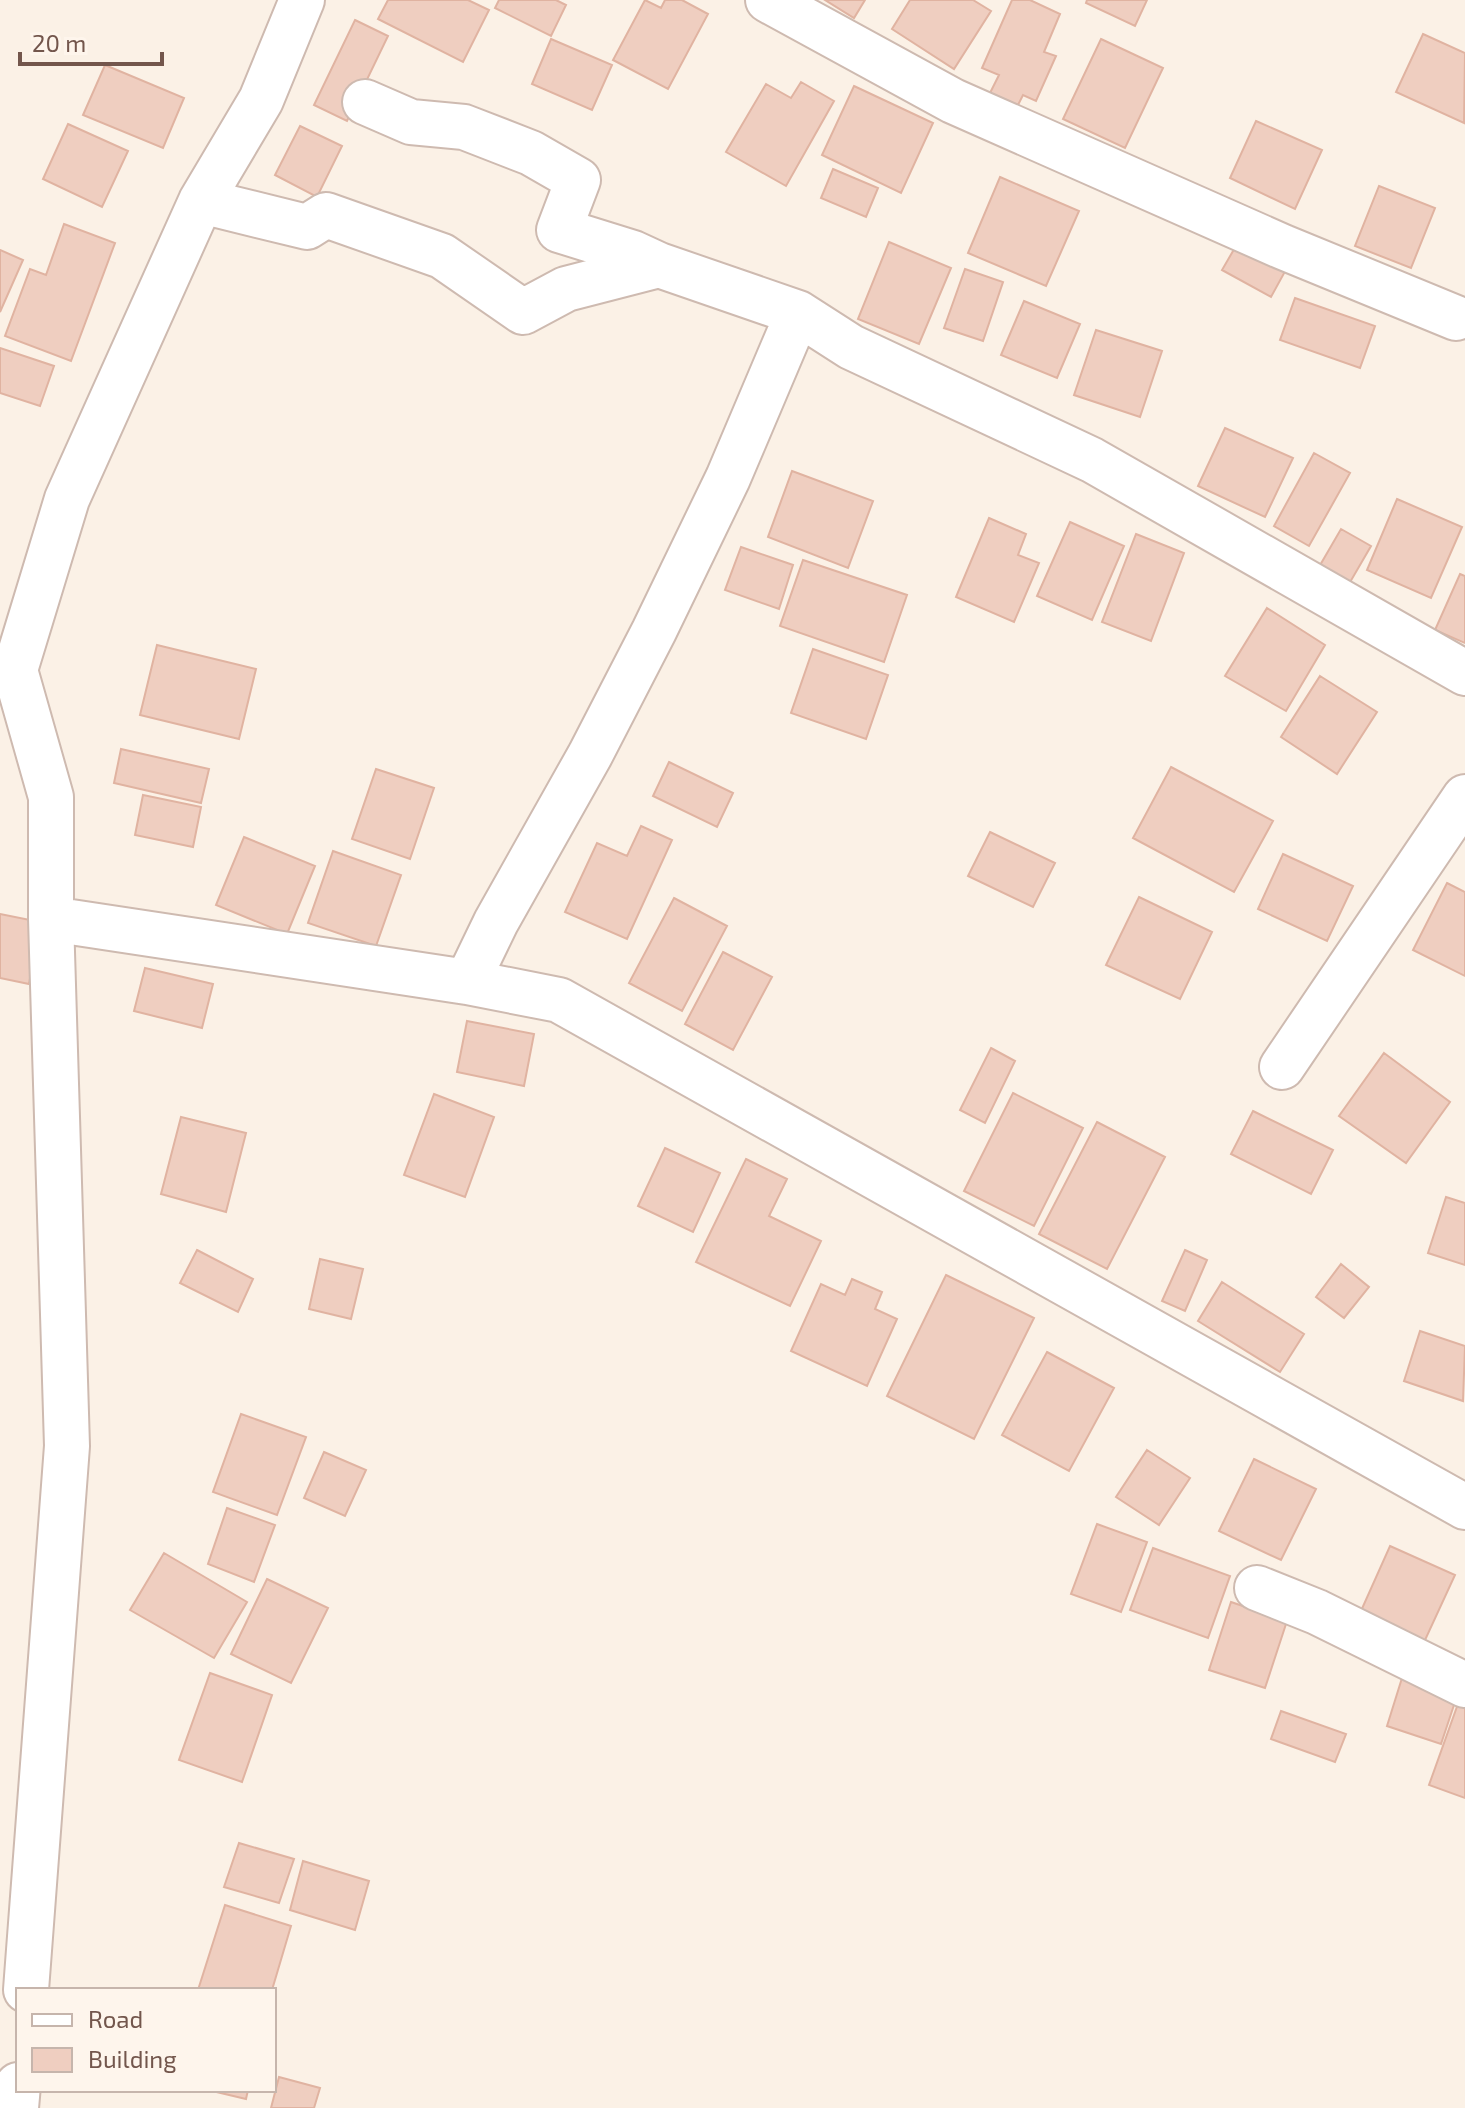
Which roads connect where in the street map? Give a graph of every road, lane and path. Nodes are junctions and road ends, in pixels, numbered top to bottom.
1 (302, 0) edge
2 (768, 0) edge
3 (365, 102) dead end
4 (201, 201) junction
5 (659, 265) junction
6 (798, 313) junction
7 (1456, 318) dead end
8 (7, 670) edge
9 (1465, 673) edge
10 (1465, 797) edge
11 (51, 919) junction
12 (467, 982) junction
13 (1282, 1067) dead end
14 (1465, 1507) edge
15 (1257, 1588) dead end
16 (1465, 1685) edge
17 (26, 1988) edge

1 - 4 street
2 - 7 street
3 - 5 street
4 - 5 street
4 - 8 street
5 - 6 street
6 - 9 street
6 - 12 street
8 - 11 street
10 - 13 street
11 - 12 street
11 - 17 street
12 - 14 street
15 - 16 street

